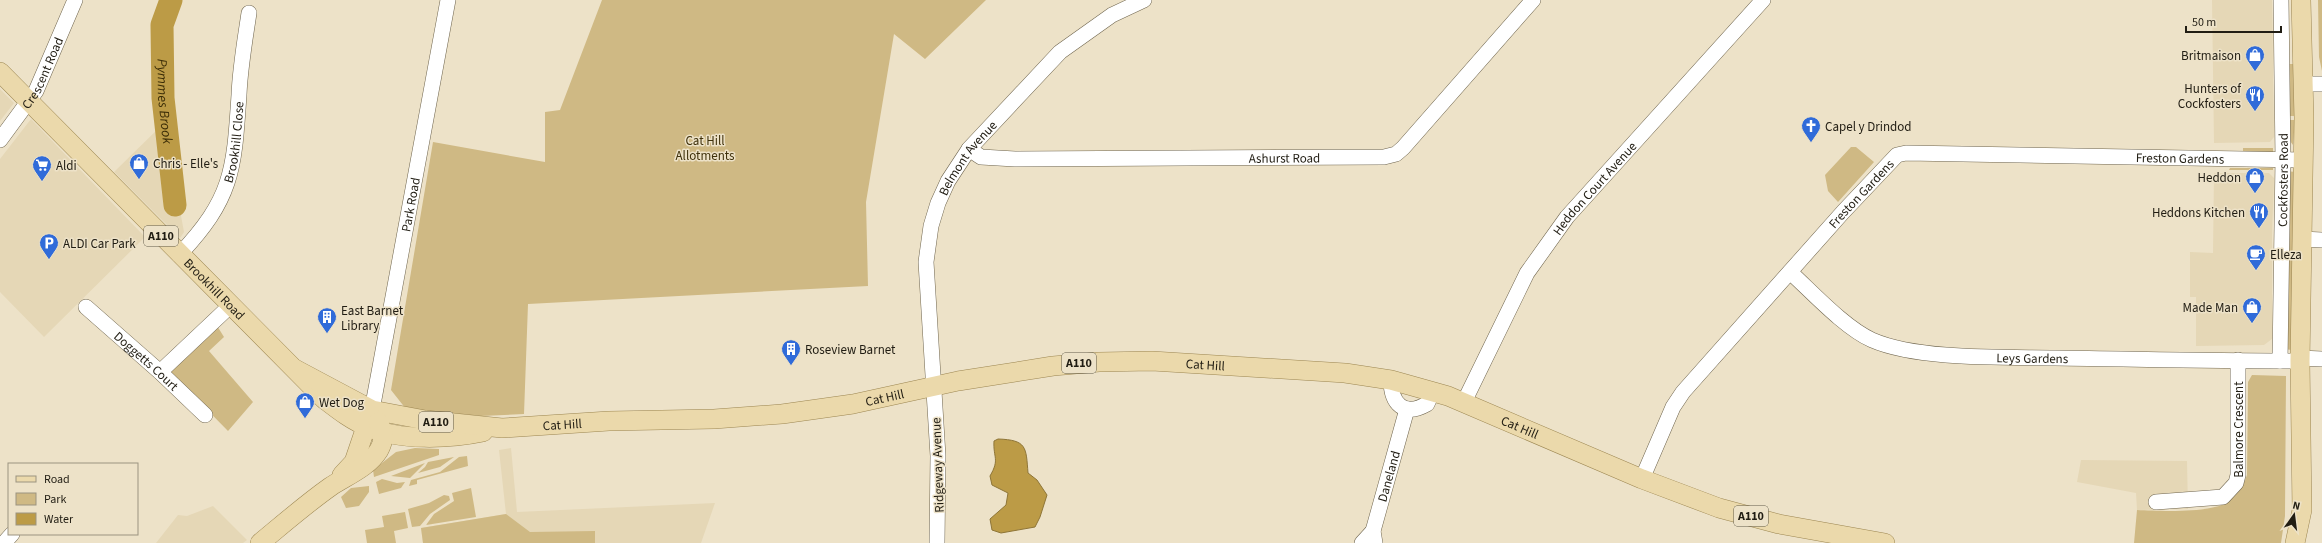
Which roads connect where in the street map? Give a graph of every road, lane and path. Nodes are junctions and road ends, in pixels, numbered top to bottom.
1 (75, 0) edge
2 (448, 0) edge
3 (1144, 0) edge
4 (1533, 0) edge
5 (1763, 0) edge
6 (2281, 0) edge
7 (2301, 0) edge
8 (249, 13) dead end
9 (0, 72) edge
10 (2303, 84) junction
11 (2322, 84) edge
12 (29, 102) junction
13 (0, 140) edge
14 (969, 149) junction
15 (2283, 159) junction
16 (2304, 160) junction
17 (2302, 239) junction
18 (2322, 240) edge
19 (179, 256) junction
20 (1790, 272) junction
21 (230, 306) junction
22 (86, 308) dead end
23 (2300, 359) junction
24 (2322, 359) edge
25 (2238, 360) junction
26 (2280, 361) junction
27 (160, 372) junction
28 (1391, 380) junction
29 (934, 386) junction
30 (1433, 391) junction
31 (1464, 402) junction
32 (1407, 409) junction
33 (205, 415) dead end
34 (369, 418) junction
35 (502, 428) junction
36 (384, 434) junction
37 (1642, 479) junction
38 (330, 487) junction
39 (2156, 502) dead end
40 (2302, 510) junction
41 (11, 535) edge
42 (1374, 537) edge
43 (1864, 541) edge
44 (4, 543) edge
45 (260, 543) edge
46 (938, 543) edge
47 (1362, 543) edge
48 (1886, 543) edge
49 (2295, 543) edge
50 (2309, 543) edge

1 - 12 street, Crescent Road
2 - 34 street, Park Road
3 - 14 street, Belmont Avenue
4 - 14 street, Ashurst Road
5 - 31 street, Heddon Court Avenue
6 - 15 street, Cockfosters Road
7 - 10 main road, Cockfosters Road
8 - 19 street, Brookhill Close
9 - 12 main road, Brookhill Road / A110
10 - 11 street
10 - 16 main road, Cockfosters Road
12 - 13 street, Crescent Road
12 - 19 main road, Brookhill Road / A110
14 - 29 street, Belmont Avenue
15 - 16 street, Freston Gardens
15 - 20 street, Freston Gardens
15 - 26 street, Cockfosters Road
16 - 17 main road, Cockfosters Road
17 - 18 street
17 - 23 main road, Cockfosters Road
19 - 21 main road, Brookhill Road / A110
20 - 25 street, Leys Gardens
20 - 37 street, Freston Gardens
21 - 27 street
21 - 34 main road, Brookhill Road / A110
22 - 27 street, Doggetts Court
23 - 24 street
23 - 26 street, Leys Gardens
23 - 40 main road, Cockfosters Road
25 - 26 street, Leys Gardens
25 - 39 street, Balmore Crescent
27 - 33 street, Doggetts Court
28 - 29 main road, Cat Hill / A110
28 - 30 main road, Cat Hill / A110
28 - 32 street
29 - 35 main road, Cat Hill / A110
29 - 46 street, Ridgeway Avenue
30 - 31 main road, Cat Hill / A110
30 - 32 street
31 - 37 main road, Cat Hill / A110
32 - 42 street, Daneland
34 - 35 main road, Cat Hill / A110
34 - 36 main road
34 - 38 main road
35 - 36 main road, Cat Hill / A110
36 - 38 main road
37 - 43 main road, Cat Hill / A110
38 - 45 main road
40 - 49 main road, Cockfosters Road
40 - 50 main road, Cockfosters Road
41 - 44 street
42 - 47 street
43 - 48 main road, Cat Hill / A110

